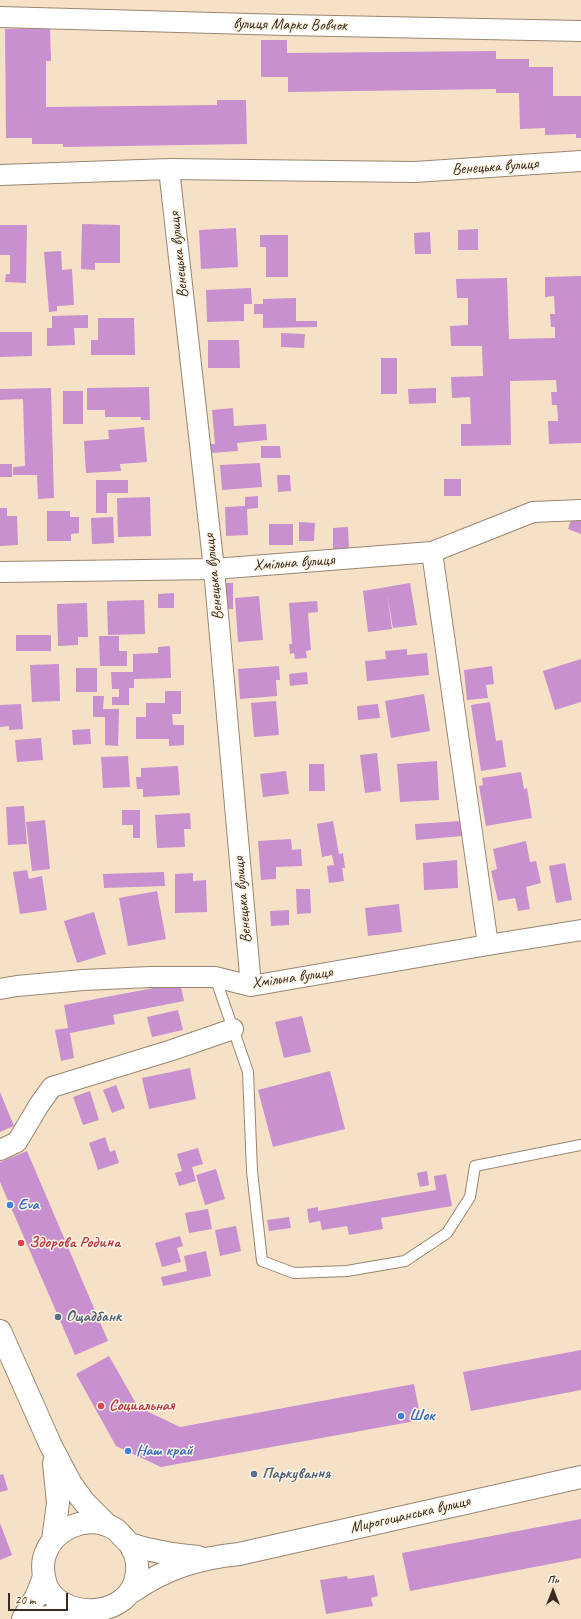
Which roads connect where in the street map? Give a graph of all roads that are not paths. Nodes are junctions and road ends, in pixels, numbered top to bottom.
1 (0, 17) edge
2 (581, 31) edge
3 (581, 161) edge
4 (169, 169) junction
5 (0, 175) edge
6 (581, 510) edge
7 (432, 552) junction
8 (214, 569) junction
9 (0, 572) edge
10 (581, 930) edge
11 (488, 944) junction
12 (215, 977) junction
13 (251, 986) junction
14 (0, 989) edge
15 (233, 1029) junction
16 (581, 1145) edge
17 (0, 1150) edge
18 (0, 1331) edge
19 (51, 1446) junction
20 (581, 1477) edge
21 (107, 1525) junction
22 (53, 1540) junction
23 (130, 1544) junction
24 (210, 1557) junction
25 (44, 1577) junction
26 (133, 1591) junction
27 (116, 1613) edge
28 (71, 1615) edge
29 (23, 1619) edge
30 (41, 1619) edge

1 - 2 street, вулиця Марко Вовчок
3 - 4 street, Венецька вулиця
4 - 5 street, Венецька вулиця
4 - 8 street, Венецька вулиця
6 - 7 street, Хмільна вулиця
7 - 8 street, Хмільна вулиця
7 - 11 street
8 - 9 street, Хмільна вулиця
8 - 13 street, Венецька вулиця
10 - 11 street, Хмільна вулиця
11 - 13 street, Хмільна вулиця
12 - 13 street, Хмільна вулиця
12 - 14 street, Хмільна вулиця
12 - 15 lane
15 - 16 lane
15 - 17 street
18 - 19 main road
19 - 21 main road
19 - 22 main road
20 - 24 main road, Мирогощанська вулиця
21 - 22 main road
21 - 23 main road
22 - 25 main road
23 - 24 main road
23 - 26 main road
24 - 26 main road
25 - 28 main road
25 - 29 main road
26 - 27 main road
27 - 28 main road
28 - 30 main road

